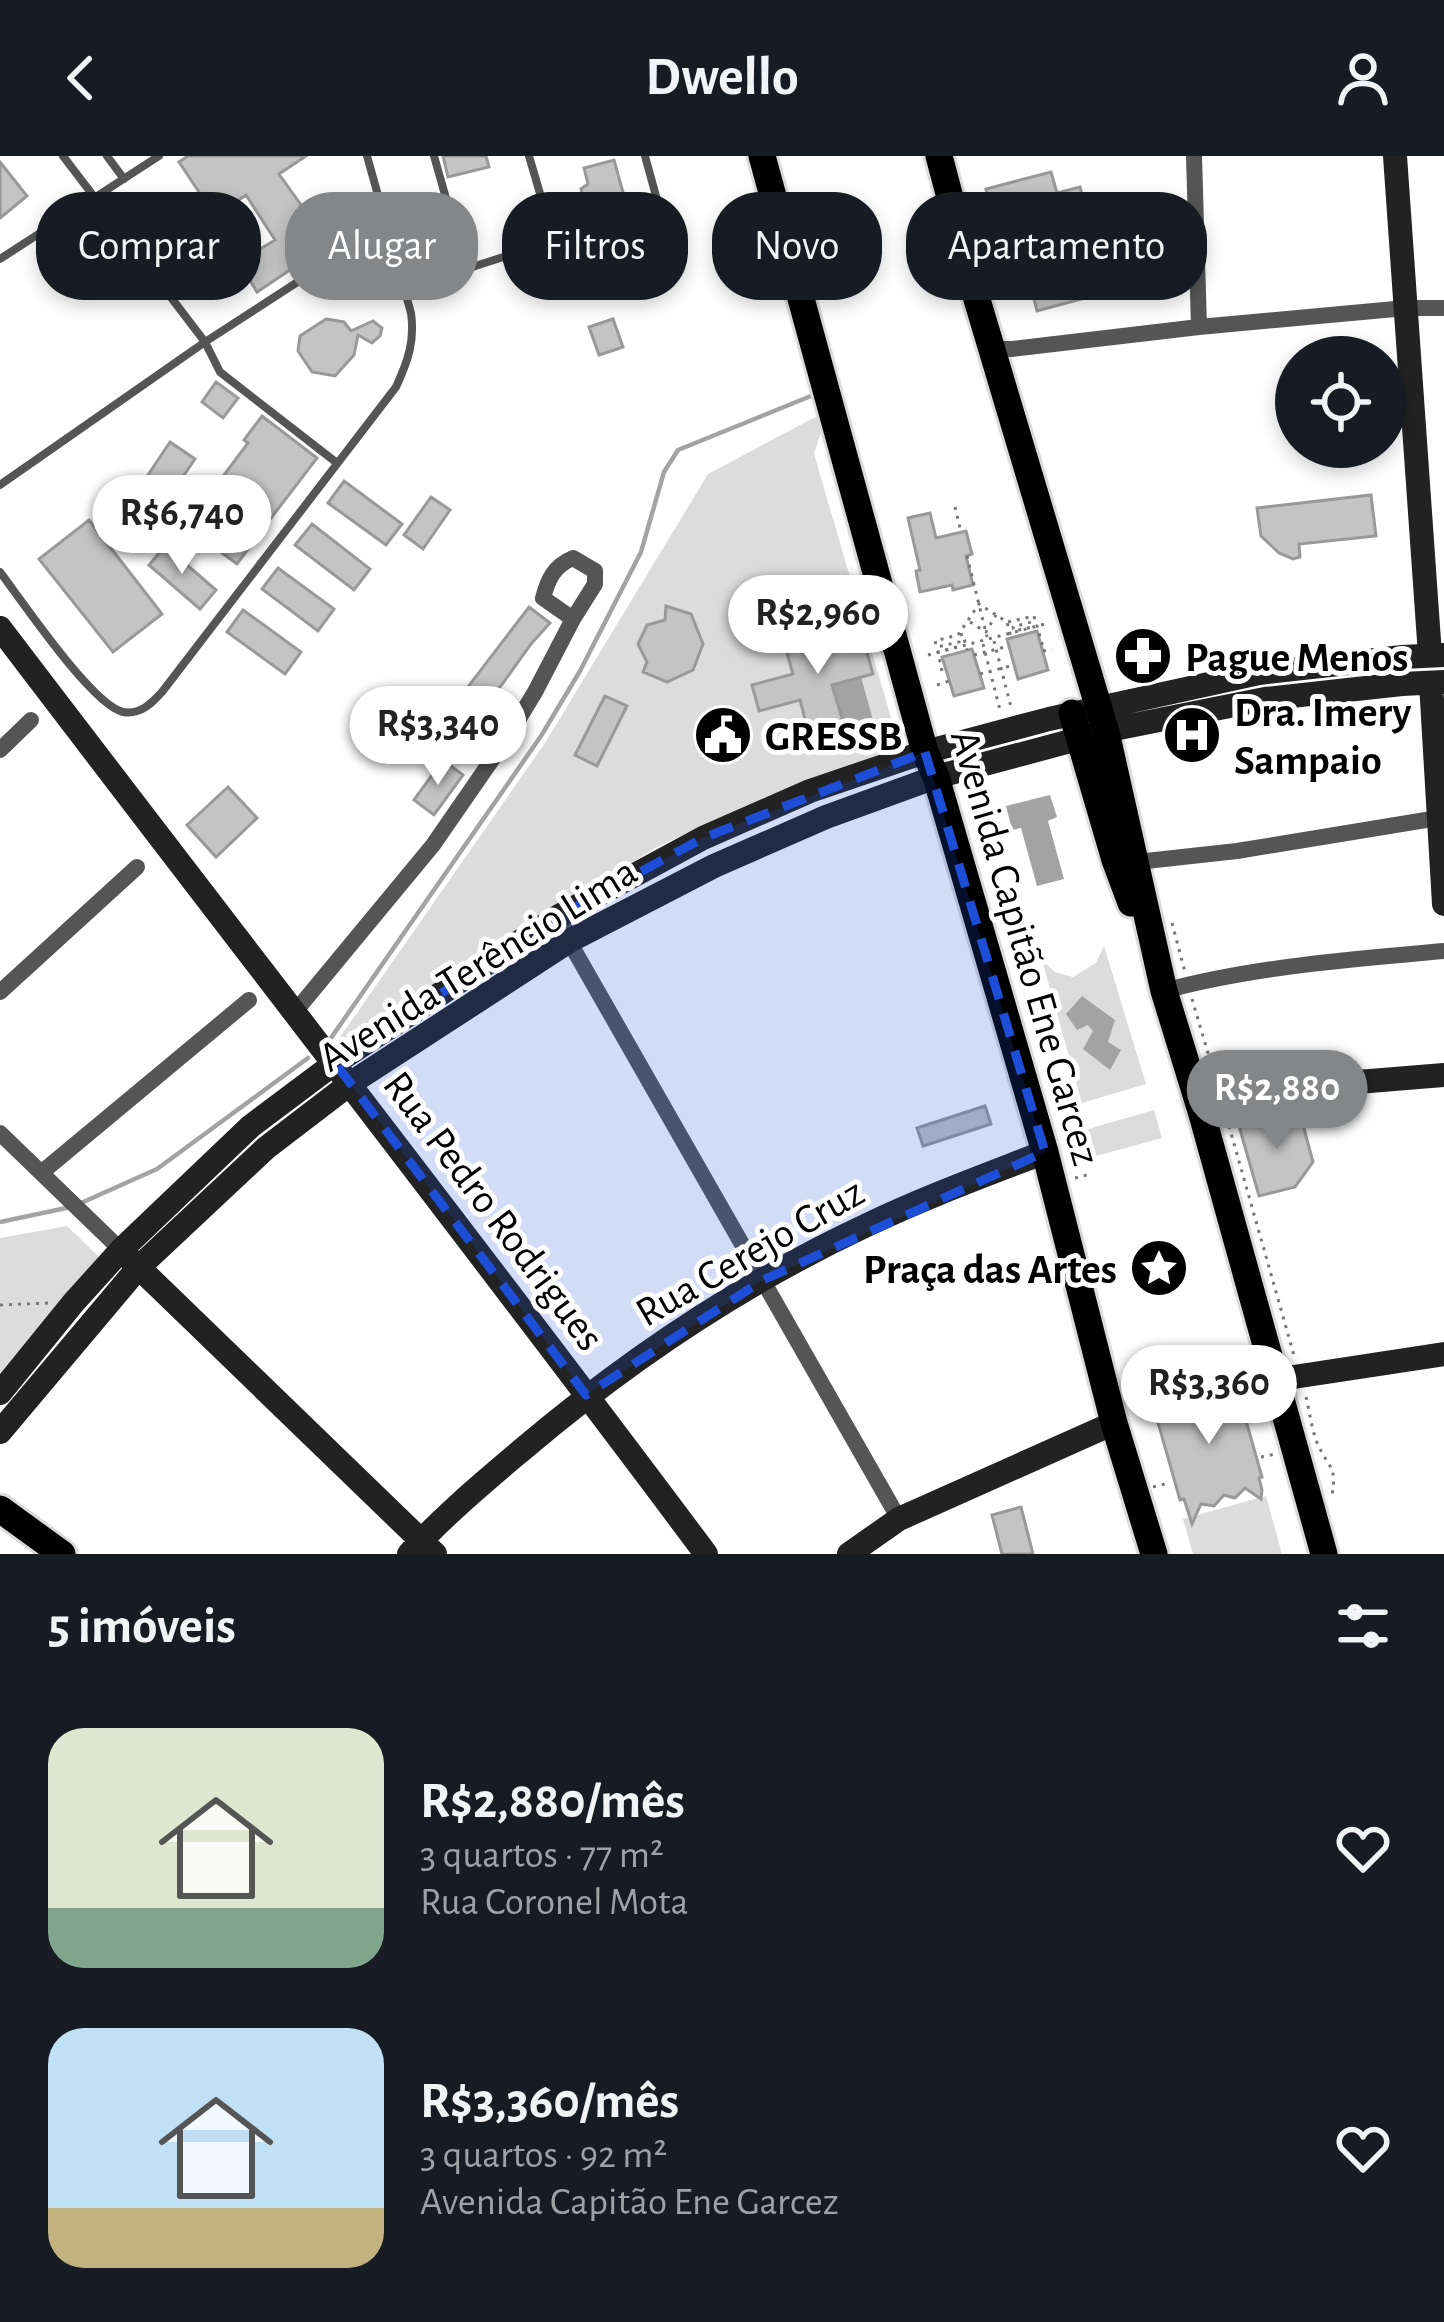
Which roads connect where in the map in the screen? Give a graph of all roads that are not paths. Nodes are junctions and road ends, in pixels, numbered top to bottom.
1 (63, 156) edge
2 (106, 156) edge
3 (159, 156) edge
4 (367, 156) edge
5 (434, 156) edge
6 (530, 156) edge
7 (645, 156) edge
8 (762, 156) edge
9 (939, 156) edge
10 (1194, 156) edge
11 (1395, 156) edge
12 (124, 179) junction
13 (90, 192) edge
14 (103, 192) edge
15 (378, 192) edge
16 (540, 192) edge
17 (655, 192) edge
18 (36, 236) edge
19 (502, 258) edge
20 (0, 259) edge
21 (285, 290) edge
22 (173, 300) edge
23 (407, 300) edge
24 (1406, 308) junction
25 (1444, 308) edge
26 (1198, 327) junction
27 (205, 342) junction
28 (993, 349) junction
29 (337, 463) junction
30 (0, 485) edge
31 (0, 572) edge
32 (573, 619) dead end
33 (0, 628) edge
34 (1437, 655) edge
35 (1437, 682) edge
36 (31, 720) dead end
37 (1089, 722) junction
38 (0, 750) edge
39 (930, 764) junction
40 (1438, 818) junction
41 (1136, 862) junction
42 (137, 867) dead end
43 (1444, 904) edge
44 (559, 916) junction
45 (571, 940) junction
46 (1444, 951) edge
47 (0, 992) edge
48 (1164, 992) junction
49 (249, 1000) dead end
50 (297, 1017) junction
51 (339, 1068) junction
52 (1444, 1075) edge
53 (1201, 1111) junction
54 (0, 1133) edge
55 (1046, 1152) junction
56 (48, 1180) junction
57 (130, 1259) junction
58 (763, 1280) junction
59 (1444, 1354) edge
60 (1274, 1380) junction
61 (0, 1393) edge
62 (586, 1395) junction
63 (1114, 1423) junction
64 (0, 1432) edge
65 (0, 1509) edge
66 (899, 1519) junction
67 (422, 1549) edge
68 (62, 1554) edge
69 (706, 1554) edge
70 (849, 1554) edge
71 (1154, 1554) edge
72 (1324, 1554) edge

1 - 13 lane
2 - 12 lane
3 - 12 lane
4 - 15 lane
5 - 19 lane
6 - 16 lane
7 - 17 lane
8 - 39 main road, Avenida Capitão Ene Garcez
9 - 28 main road
10 - 26 street
11 - 24 main road
12 - 14 lane
18 - 20 lane
21 - 27 lane
22 - 27 lane
23 - 29 lane
24 - 25 street
24 - 26 street
24 - 34 main road
26 - 28 street
27 - 29 lane
27 - 30 lane
28 - 37 main road
29 - 31 lane
32 - 50 street
33 - 50 main road, Rua Pedro Rodrigues
34 - 37 main road
35 - 37 main road
35 - 40 main road
36 - 38 street
37 - 39 main road, Avenida Terêncio Lima
37 - 41 main road
37 - 48 main road
39 - 44 main road, Avenida Terêncio Lima
39 - 45 main road, Avenida Terêncio Lima
39 - 55 main road, Avenida Capitão Ene Garcez
40 - 41 street
40 - 43 main road
41 - 48 main road
42 - 47 street
44 - 45 street
44 - 51 main road, Avenida Terêncio Lima
45 - 51 main road, Avenida Terêncio Lima
45 - 58 street
46 - 48 street
48 - 53 main road
49 - 56 street
50 - 51 main road, Rua Pedro Rodrigues
51 - 57 main road, Avenida Terêncio Lima
51 - 62 main road, Rua Pedro Rodrigues
52 - 53 main road
53 - 60 main road
54 - 56 street
55 - 58 main road, Rua Cerejo Cruz
55 - 63 main road, Avenida Capitão Ene Garcez
56 - 57 street
57 - 61 main road, Avenida Terêncio Lima
57 - 64 main road, Avenida Terêncio Lima
57 - 67 main road
58 - 62 main road, Rua Cerejo Cruz
58 - 66 street
59 - 60 main road
60 - 72 main road
62 - 67 main road, Rua Cerejo Cruz
62 - 69 main road, Rua Pedro Rodrigues
63 - 66 main road
63 - 71 main road, Avenida Capitão Ene Garcez
65 - 68 main road
66 - 70 main road

